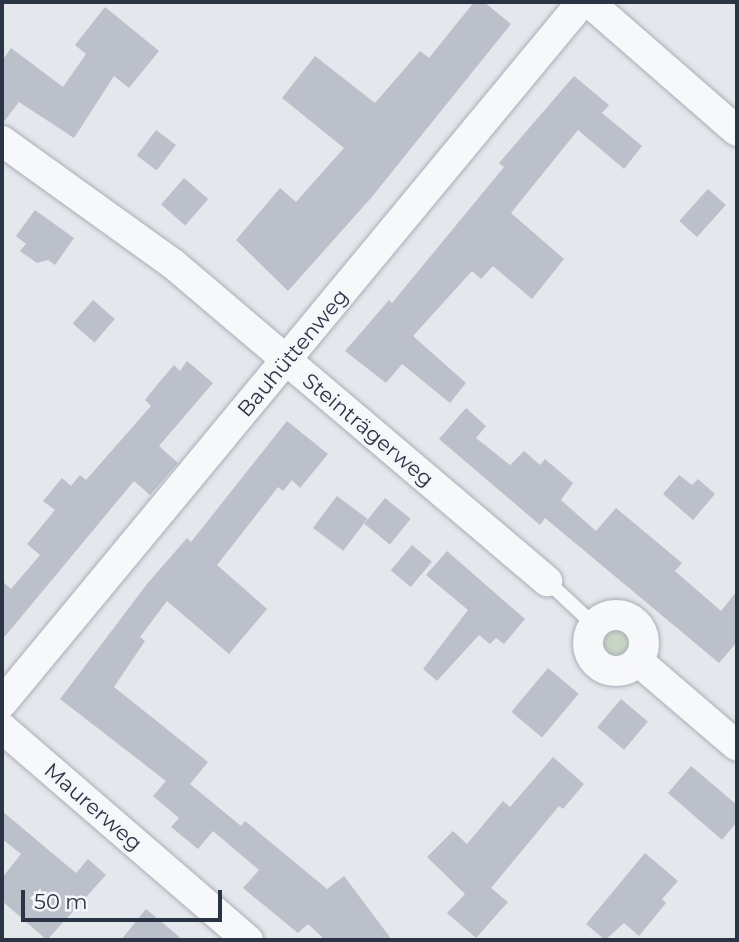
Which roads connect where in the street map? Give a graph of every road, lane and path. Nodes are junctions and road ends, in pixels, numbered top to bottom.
1 (583, 2) edge
2 (589, 2) edge
3 (737, 131) edge
4 (2, 141) edge
5 (286, 361) junction
6 (547, 581) joint
7 (594, 625) junction
8 (638, 661) junction
9 (2, 702) edge
10 (2, 728) edge
11 (737, 746) edge
12 (248, 940) edge

1 - 5 street, Bauhüttenweg
2 - 3 street
4 - 5 street, Steinträgerweg
5 - 6 street, Steinträgerweg
5 - 9 street, Bauhüttenweg
6 - 7 lane, Steinträgerweg
7 - 8 street
7 - 8 street
8 - 11 street
10 - 12 street, Maurerweg

